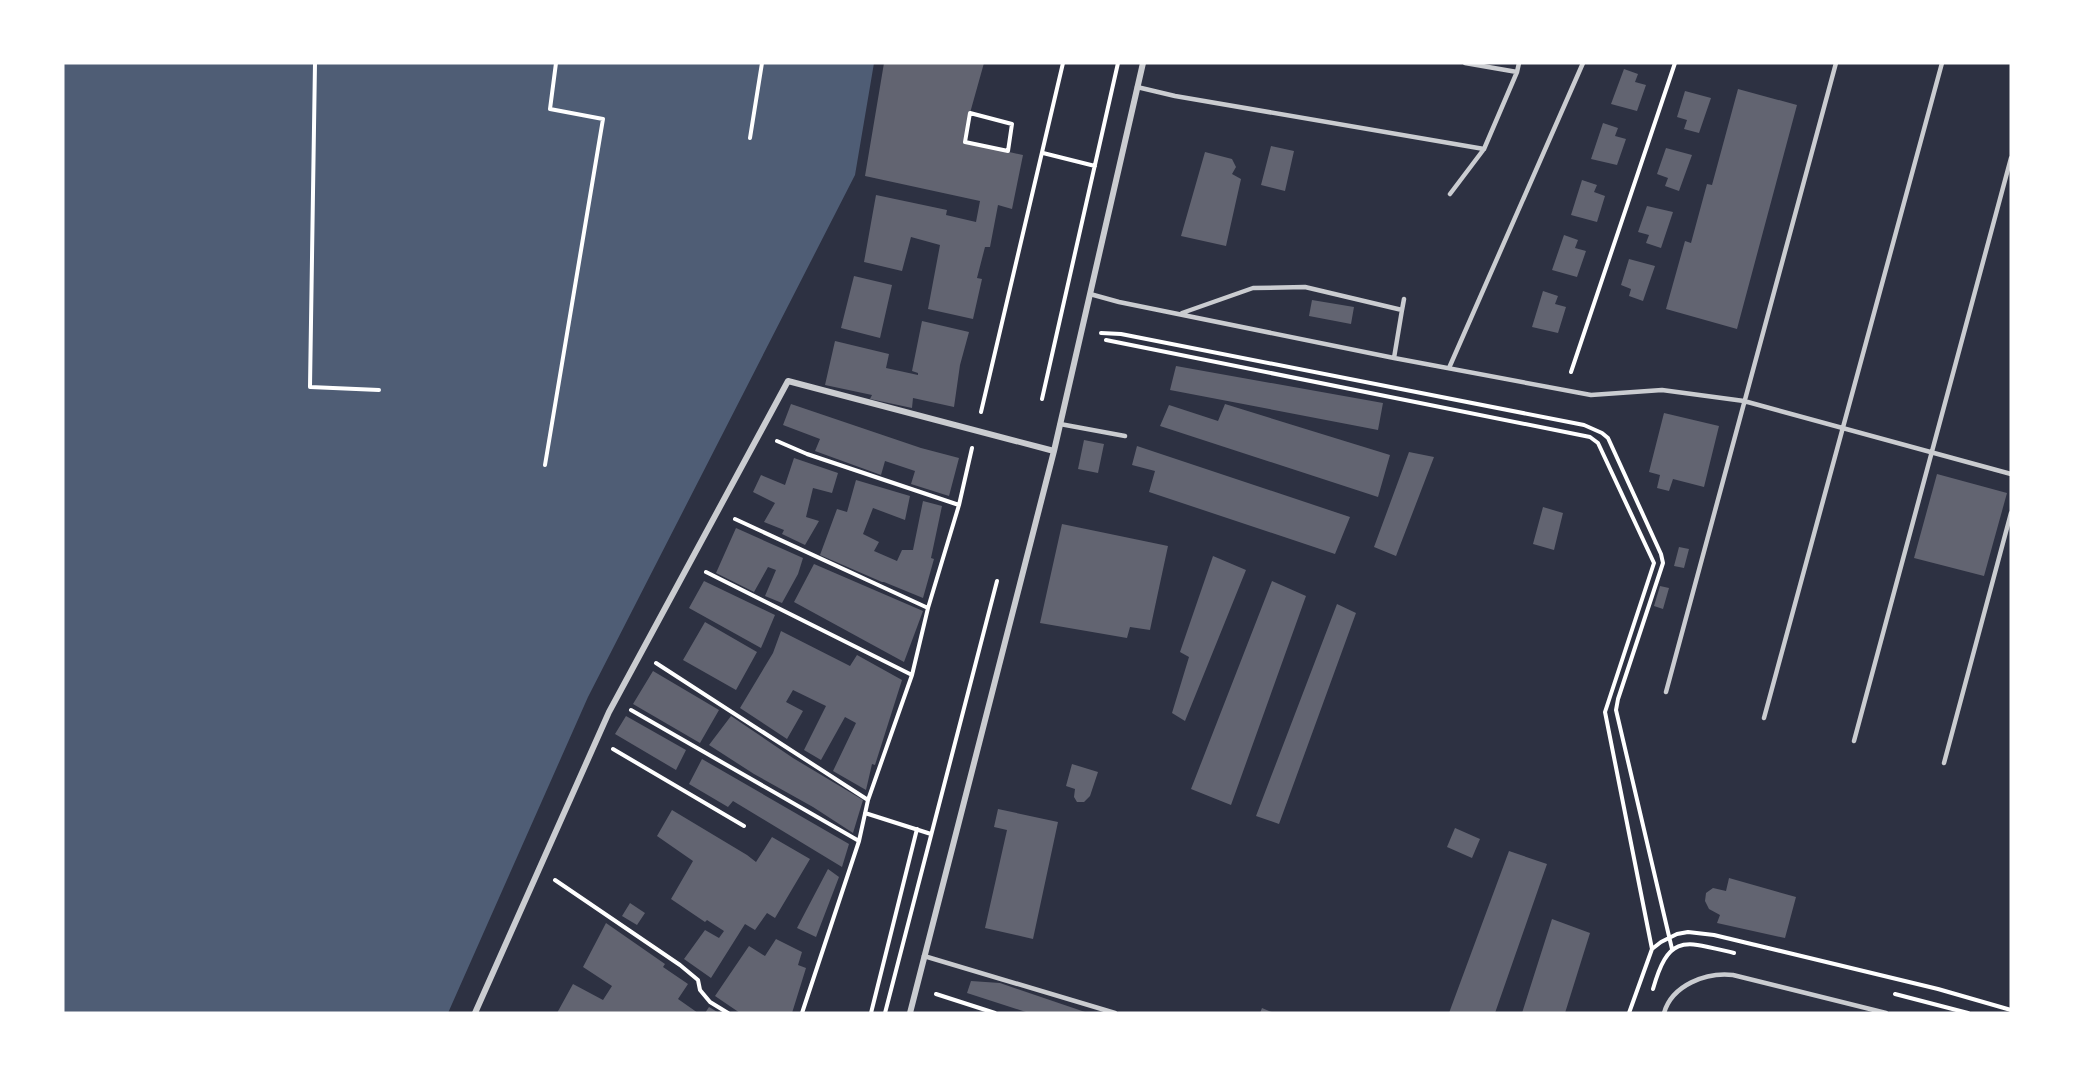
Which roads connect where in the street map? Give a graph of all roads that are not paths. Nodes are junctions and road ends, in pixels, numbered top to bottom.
1 (1143, 63) edge
2 (1465, 63) edge
3 (1519, 63) edge
4 (1583, 63) edge
5 (1836, 63) edge
6 (1942, 63) edge
7 (1518, 72) junction
8 (1137, 87) junction
9 (1484, 149) junction
10 (2011, 159) edge
11 (1450, 194) dead end
12 (1090, 294) junction
13 (1404, 299) dead end
14 (1402, 310) junction
15 (1180, 314) junction
16 (1394, 358) junction
17 (1449, 368) junction
18 (1744, 401) junction
19 (1060, 424) junction
20 (1844, 428) junction
21 (1125, 436) dead end
22 (1054, 452) junction
23 (1931, 452) junction
24 (2011, 474) edge
25 (2011, 513) edge
26 (1666, 692) dead end
27 (1764, 718) dead end
28 (1854, 741) dead end
29 (1944, 763) dead end
30 (924, 956) junction
31 (475, 1013) edge
32 (910, 1013) edge
33 (1115, 1013) edge
34 (1664, 1013) edge
35 (1886, 1013) edge

1 - 8 street
2 - 7 lane
3 - 7 lane
4 - 17 lane
5 - 18 lane
6 - 20 lane
7 - 9 lane
8 - 9 lane
8 - 12 street
9 - 11 lane
10 - 23 lane
12 - 15 lane
12 - 19 street
13 - 14 lane
14 - 15 lane
14 - 16 lane
15 - 16 lane
16 - 17 lane
17 - 18 lane
18 - 20 lane
18 - 26 lane
19 - 21 lane
19 - 22 street
20 - 23 lane
20 - 27 lane
22 - 30 street
22 - 31 street
23 - 24 lane
23 - 28 lane
25 - 29 lane
30 - 32 street
30 - 33 lane
34 - 35 lane

